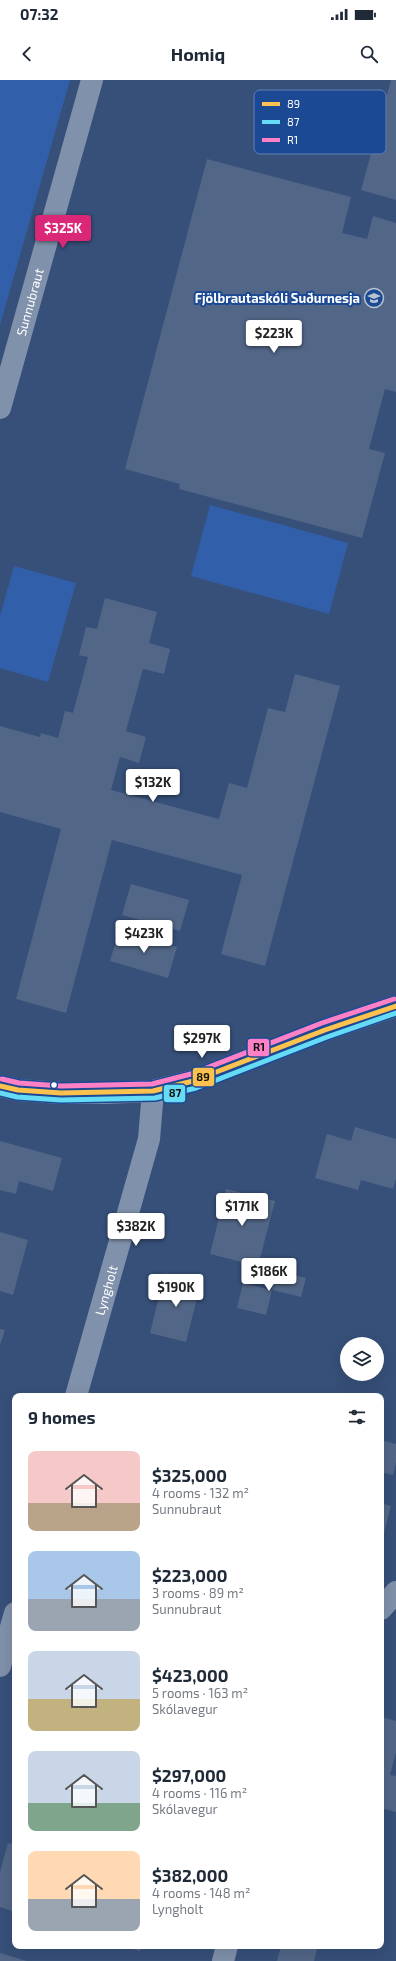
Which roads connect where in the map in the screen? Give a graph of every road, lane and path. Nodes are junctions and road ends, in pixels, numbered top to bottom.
1 (92, 80) edge
2 (0, 408) edge
3 (396, 1006) edge
4 (0, 1086) edge
5 (153, 1091) junction
6 (77, 1393) edge
7 (396, 1592) edge
8 (384, 1606) edge
9 (12, 1624) edge
10 (0, 1666) edge
11 (226, 1949) edge
12 (223, 1961) edge

1 - 2 street, Sunnubraut
3 - 5 street
4 - 5 street
5 - 6 street, Lyngholt
7 - 8 street
9 - 10 street
11 - 12 street

